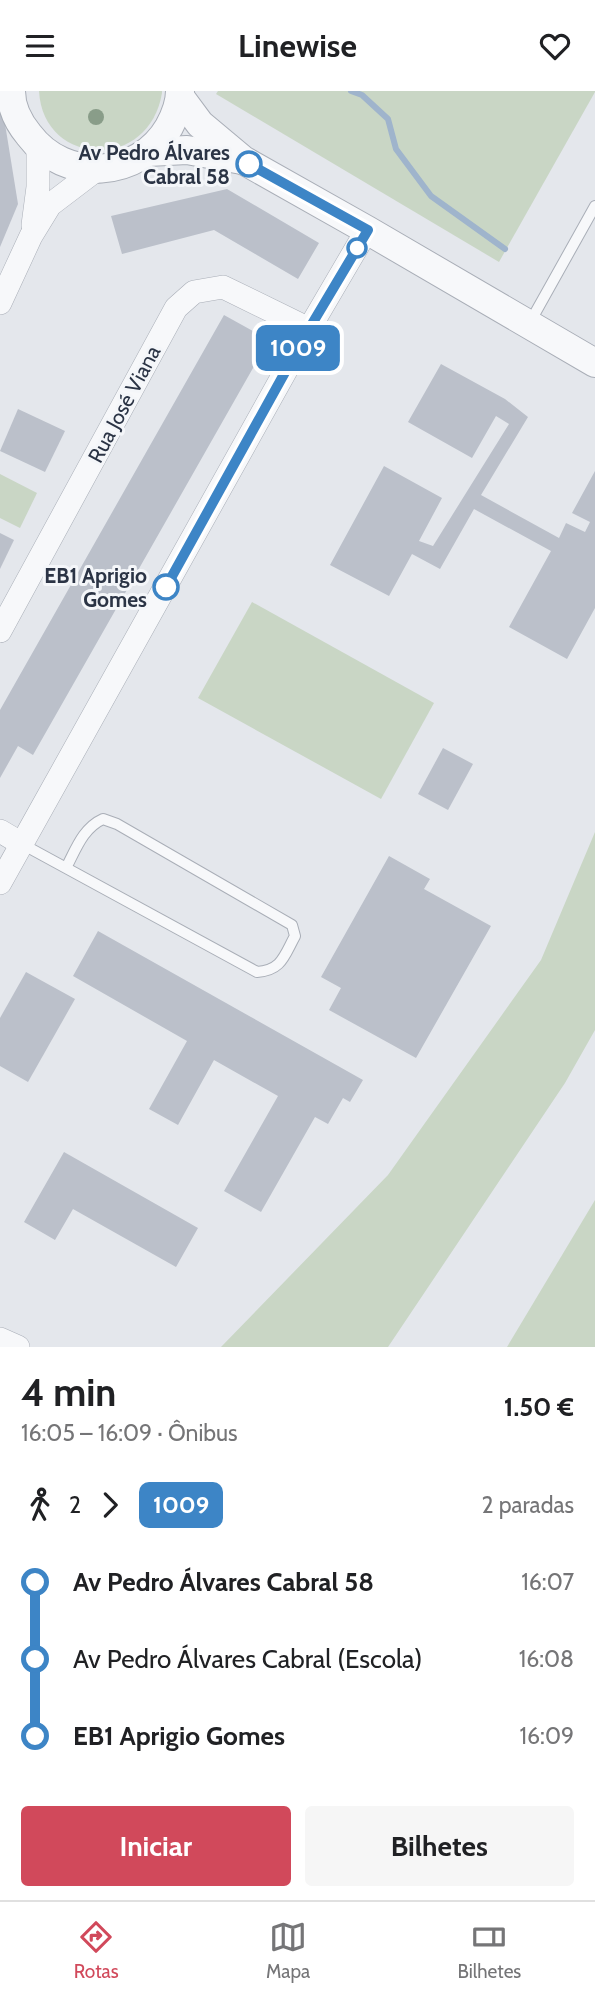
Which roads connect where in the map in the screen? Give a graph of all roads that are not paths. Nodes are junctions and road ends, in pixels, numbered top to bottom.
1 (11, 91) edge
2 (180, 94) edge
3 (38, 148) junction
4 (148, 152) junction
5 (243, 160) junction
6 (96, 170) junction
7 (595, 205) edge
8 (368, 230) junction
9 (31, 236) junction
10 (0, 303) edge
11 (529, 324) junction
12 (309, 329) junction
13 (595, 363) edge
14 (0, 631) edge
15 (0, 831) edge
16 (22, 843) junction
17 (66, 868) junction
18 (0, 883) edge
19 (0, 1339) edge
20 (18, 1347) edge

1 - 3 street
2 - 4 street
2 - 5 street
3 - 6 street
3 - 9 street
4 - 5 street
4 - 6 street
5 - 8 street
6 - 9 street
7 - 11 lane
8 - 11 street
8 - 12 street
9 - 10 street
11 - 13 street
12 - 14 street, Rua José Viana
12 - 16 street
15 - 16 street
16 - 17 lane
16 - 18 street
17 - 17 lane
19 - 20 street

